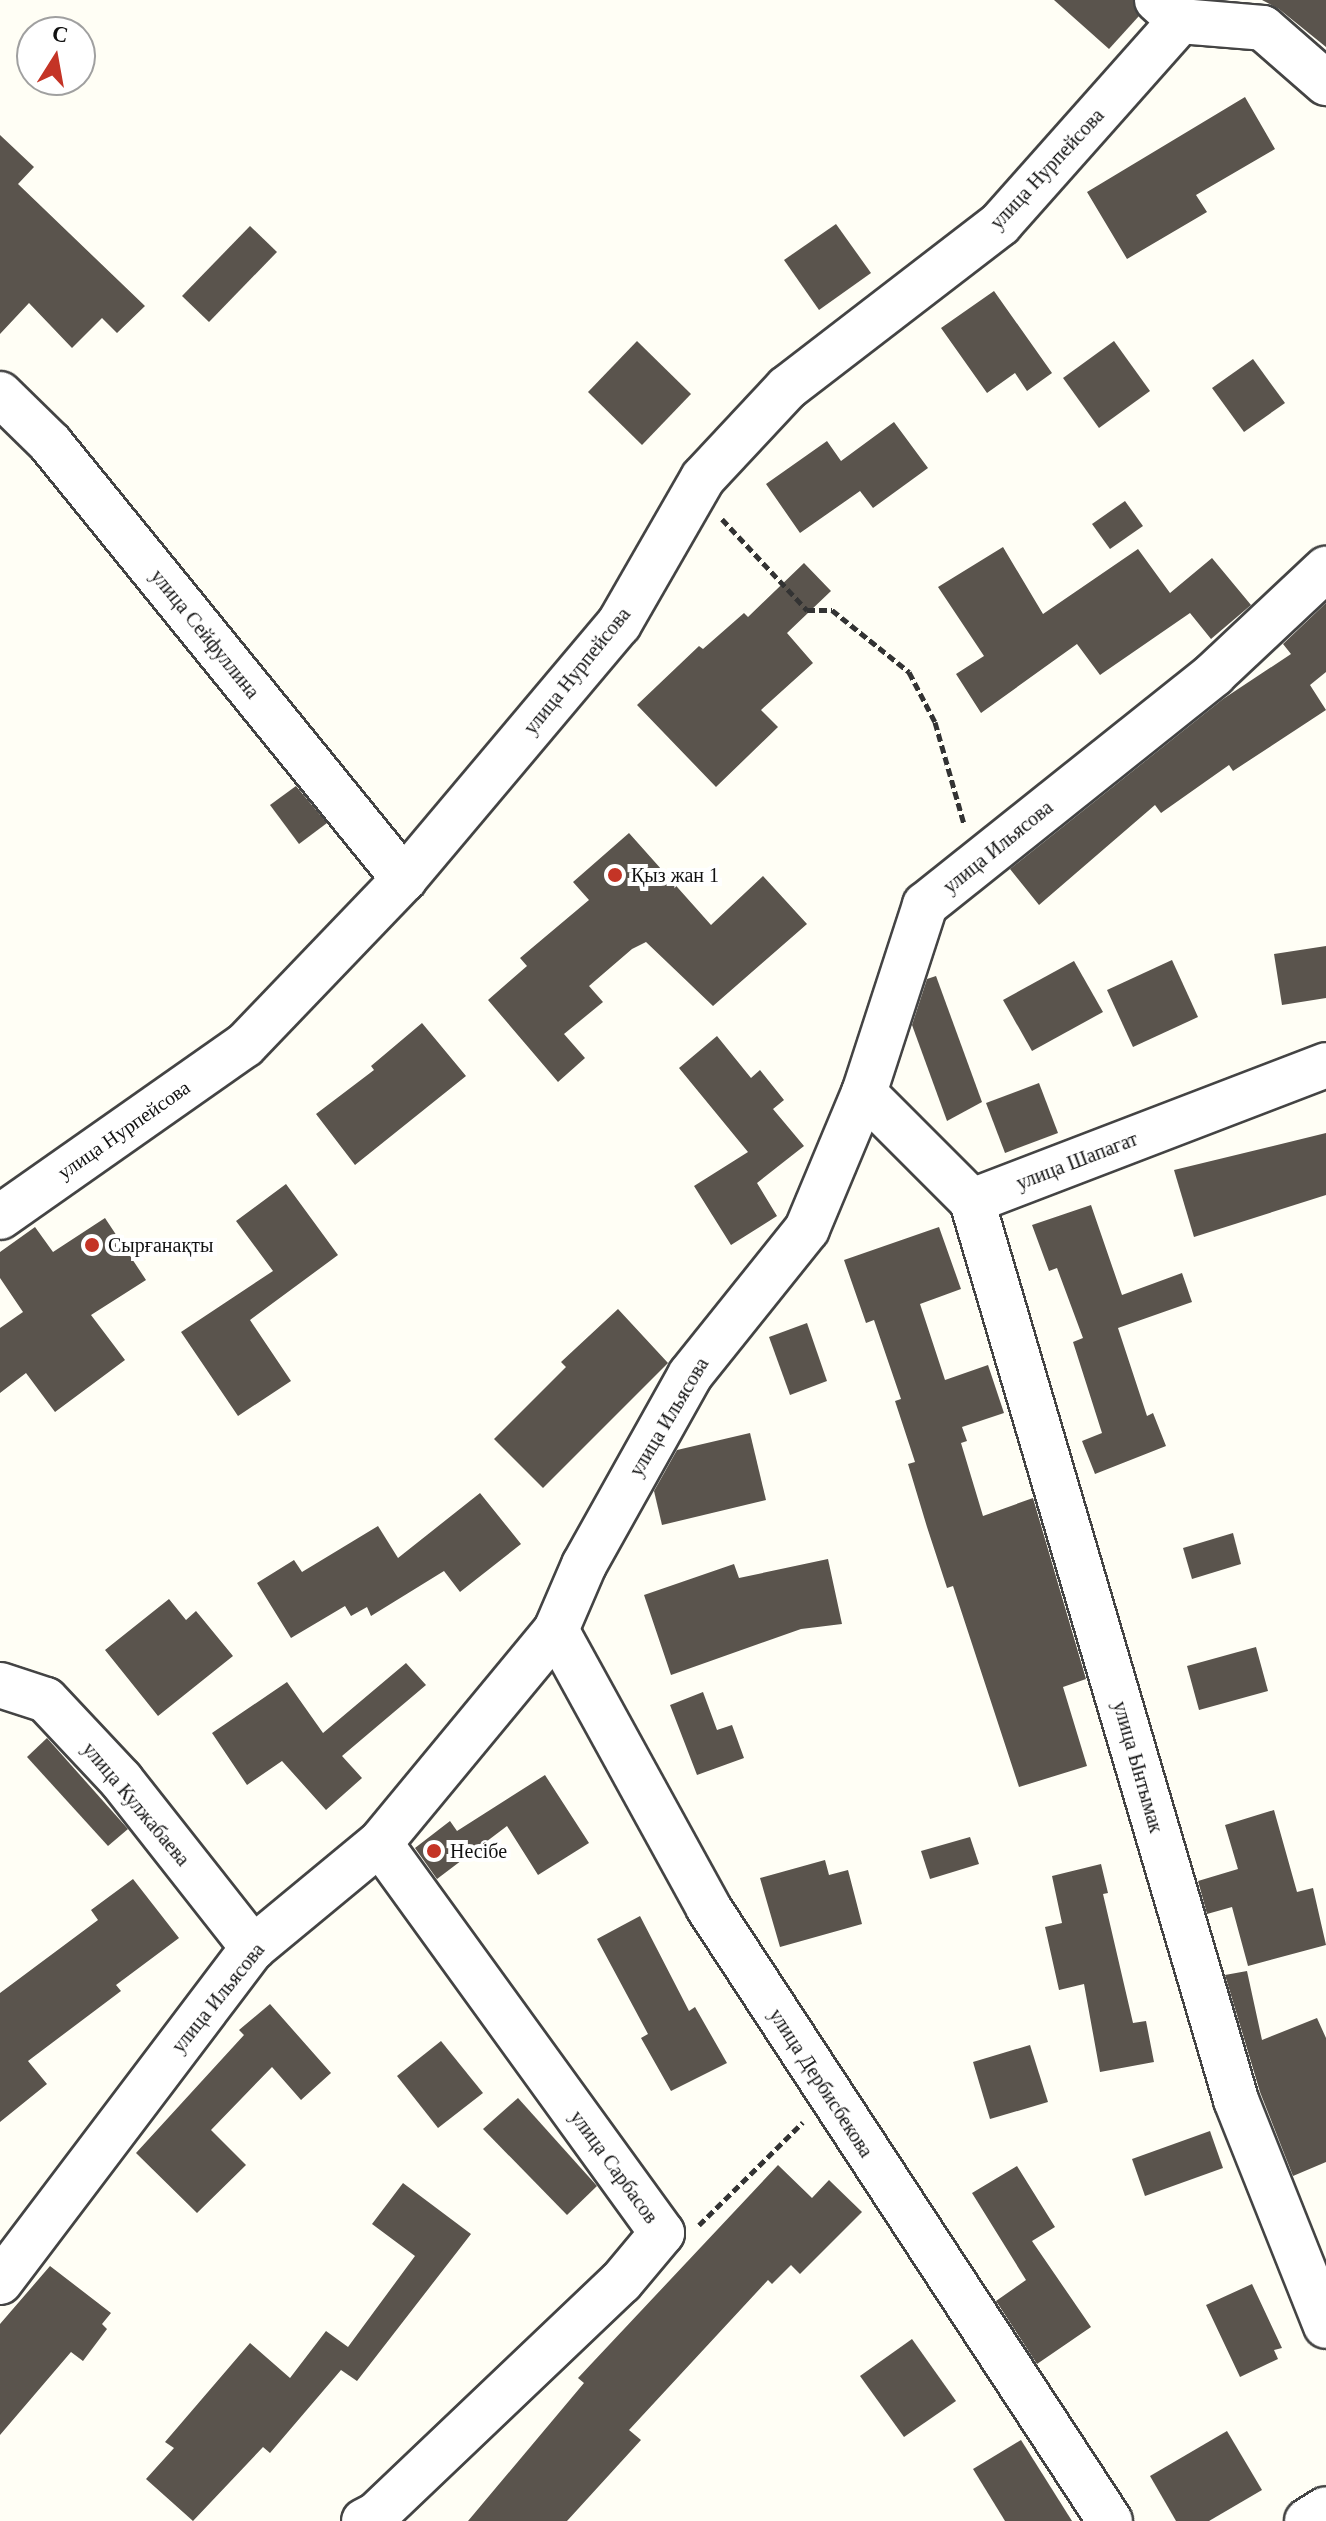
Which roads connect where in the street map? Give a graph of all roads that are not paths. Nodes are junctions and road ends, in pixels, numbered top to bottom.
1 (1169, 10) edge
2 (1326, 83) edge
3 (0, 394) edge
4 (1326, 569) edge
5 (404, 879) junction
6 (1326, 1065) edge
7 (864, 1093) junction
8 (972, 1201) junction
9 (0, 1217) edge
10 (556, 1630) junction
11 (0, 1685) edge
12 (380, 1843) junction
13 (253, 1948) junction
14 (0, 2282) edge
15 (1326, 2326) edge
16 (1326, 2509) edge
17 (364, 2521) edge
18 (1110, 2521) edge
19 (1307, 2521) edge

1 - 2 street
1 - 5 street, улица Нурпейсова
3 - 5 street, улица Сейфуллина
4 - 7 street, улица Ильясова
5 - 9 street, улица Нурпейсова
6 - 8 street, улица Шапагат
7 - 8 street
7 - 10 street, улица Ильясова
8 - 15 street, улица Ынтымак
10 - 12 street, улица Ильясова
10 - 18 street, улица Дербисбекова
11 - 13 street, улица Кулжабаева
12 - 13 street, улица Ильясова
12 - 17 street, улица Сарбасов
13 - 14 street, улица Ильясова
16 - 19 street

